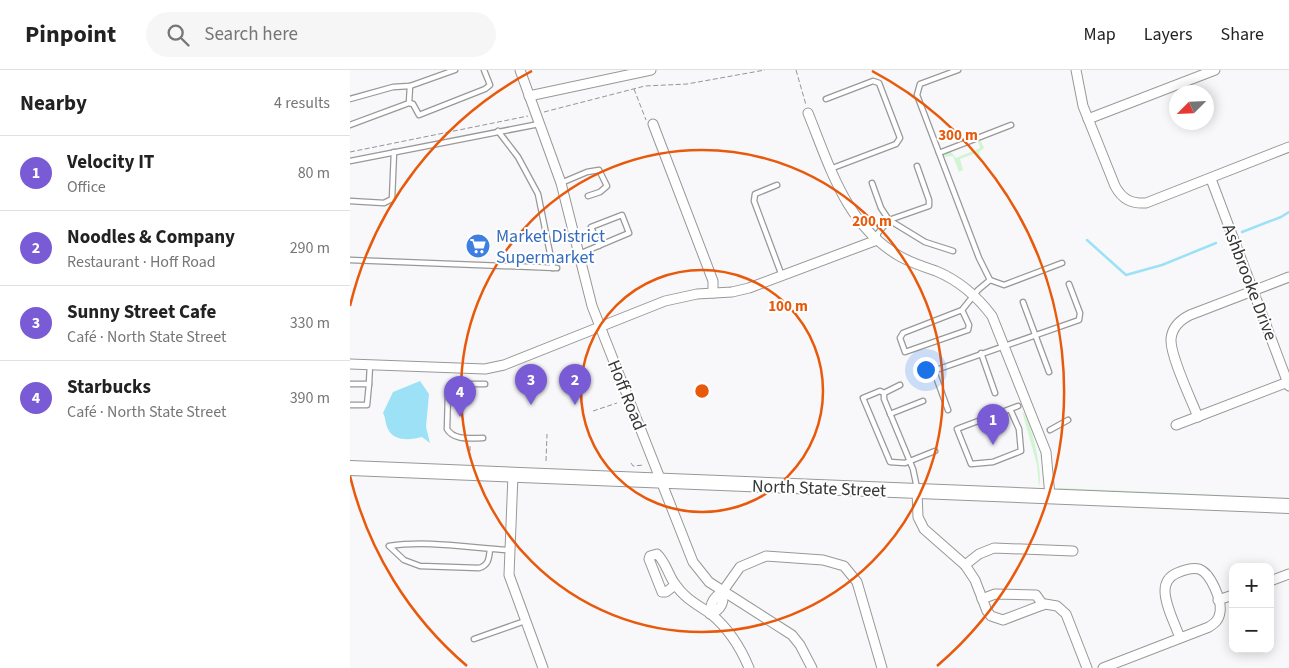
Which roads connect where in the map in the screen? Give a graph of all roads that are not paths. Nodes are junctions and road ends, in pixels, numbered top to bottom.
1 (455, 70) edge
2 (484, 70) edge
3 (520, 70) edge
4 (651, 70) edge
5 (958, 70) edge
6 (1076, 70) edge
7 (1215, 70) edge
8 (410, 86) junction
9 (529, 96) junction
10 (350, 99) edge
11 (826, 99) dead end
12 (409, 103) junction
13 (808, 112) road end
14 (1088, 118) junction
15 (540, 124) junction
16 (651, 124) road end
17 (350, 125) edge
18 (1011, 125) dead end
19 (498, 131) junction
20 (1289, 147) edge
21 (394, 152) junction
22 (939, 153) junction
23 (350, 161) edge
24 (917, 166) dead end
25 (830, 169) junction
26 (1211, 179) junction
27 (561, 183) junction
28 (872, 183) dead end
29 (777, 185) dead end
30 (588, 196) dead end
31 (350, 201) edge
32 (889, 220) junction
33 (876, 240) junction
34 (599, 246) junction
35 (953, 251) dead end
36 (578, 254) junction
37 (350, 260) edge
38 (1062, 263) dead end
39 (782, 276) junction
40 (1289, 277) edge
41 (990, 280) junction
42 (1069, 284) dead end
43 (1253, 291) junction
44 (713, 293) junction
45 (975, 295) junction
46 (1023, 302) dead end
47 (962, 310) junction
48 (600, 327) junction
49 (1035, 336) junction
50 (1005, 345) junction
51 (982, 353) junction
52 (350, 364) edge
53 (370, 364) junction
54 (1049, 372) dead end
55 (350, 384) edge
56 (369, 384) junction
57 (485, 384) dead end
58 (1288, 384) edge
59 (900, 385) dead end
60 (884, 393) junction
61 (995, 393) dead end
62 (923, 401) dead end
63 (350, 405) edge
64 (1022, 405) junction
65 (1010, 409) junction
66 (948, 410) dead end
67 (890, 414) junction
68 (1198, 417) junction
69 (1068, 420) dead end
70 (1176, 425) dead end
71 (1050, 430) dead end
72 (483, 438) dead end
73 (934, 451) dead end
74 (910, 461) junction
75 (350, 468) edge
76 (513, 475) junction
77 (663, 482) junction
78 (917, 491) junction
79 (1050, 496) junction
80 (1289, 506) edge
81 (490, 549) junction
82 (509, 550) junction
83 (1073, 551) dead end
84 (965, 565) junction
85 (1289, 574) edge
86 (1274, 580) edge
87 (675, 585) dead end
88 (723, 591) junction
89 (1229, 596) edge
90 (982, 599) junction
91 (1218, 600) junction
92 (1043, 605) junction
93 (710, 614) junction
94 (525, 621) junction
95 (1180, 638) junction
96 (474, 639) dead end
97 (543, 668) edge
98 (749, 668) edge
99 (812, 668) edge
100 (882, 668) edge
101 (1086, 668) edge
102 (1103, 668) edge

1 - 8 lane
2 - 12 lane
3 - 9 street, Hoff Road
4 - 9 street
5 - 22 lane
6 - 14 street
7 - 14 street
8 - 10 lane
8 - 12 lane
9 - 15 street, Hoff Road
11 - 25 lane
12 - 17 lane
13 - 25 street
14 - 26 street
15 - 19 lane
15 - 27 street, Hoff Road
16 - 44 street
18 - 22 lane
19 - 21 lane
19 - 37 lane
20 - 26 street
21 - 23 lane
21 - 31 lane
22 - 41 lane
24 - 32 lane
25 - 33 street
26 - 43 street, Ashbrooke Drive
27 - 30 lane
27 - 36 street, Hoff Road
28 - 32 lane
29 - 39 lane
32 - 33 lane
32 - 35 lane
33 - 39 street
33 - 45 street
34 - 34 lane
34 - 36 lane
36 - 48 street, Hoff Road
38 - 41 lane
39 - 44 street
40 - 43 street
41 - 45 lane
42 - 49 lane
43 - 58 street, Ashbrooke Drive
43 - 68 street
44 - 48 street
45 - 47 lane
45 - 50 street
46 - 49 lane
47 - 47 lane
48 - 53 street
48 - 77 street, Hoff Road
49 - 50 lane
49 - 54 lane
50 - 51 lane
50 - 64 street
51 - 61 lane
51 - 66 lane
52 - 53 street
53 - 56 lane
55 - 56 lane
56 - 63 lane
57 - 72 lane
58 - 68 street
59 - 60 lane
60 - 67 lane
60 - 74 lane
62 - 67 lane
64 - 65 lane
64 - 79 street
65 - 65 lane
67 - 74 lane
68 - 70 street
69 - 71 lane
73 - 74 lane
74 - 78 lane
75 - 76 main road, North State Street
76 - 77 main road, North State Street
76 - 82 street
77 - 78 main road, North State Street
77 - 88 street, Hoff Road
78 - 79 main road, North State Street
78 - 84 street
79 - 80 main road, North State Street
81 - 81 lane
81 - 82 lane
82 - 94 street
83 - 84 street
84 - 90 street
85 - 86 street
87 - 93 street
88 - 93 street
88 - 99 street, Hoff Road
88 - 100 street
89 - 91 street
90 - 92 street
90 - 92 street
91 - 95 street
91 - 95 street
92 - 101 street
93 - 98 street
94 - 96 lane
94 - 97 street
95 - 102 street

